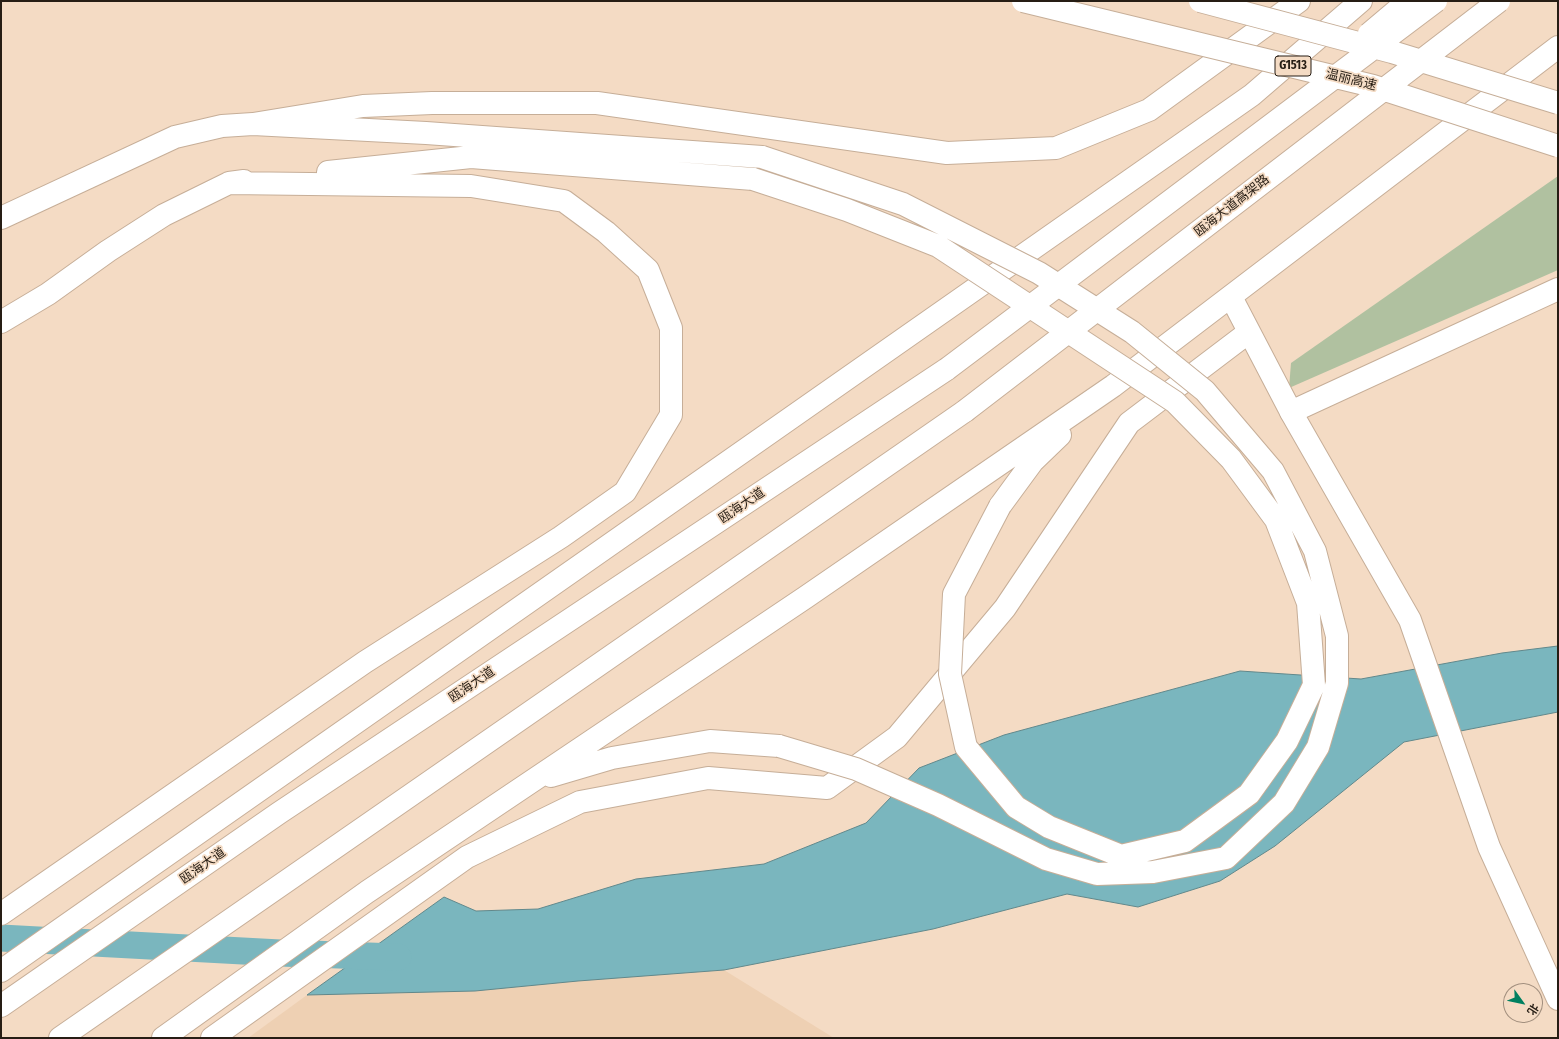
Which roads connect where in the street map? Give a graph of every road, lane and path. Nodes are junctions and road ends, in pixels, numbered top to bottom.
1 (1023, 1) edge
2 (1200, 1) edge
3 (1299, 1) edge
4 (1361, 1) edge
5 (1408, 1) edge
6 (1436, 1) edge
7 (1499, 1) edge
8 (1558, 47) edge
9 (1558, 103) edge
10 (253, 124) junction
11 (1558, 146) edge
12 (229, 183) junction
13 (1187, 188) junction
14 (1, 218) edge
15 (1558, 289) edge
16 (1231, 297) junction
17 (1, 322) edge
18 (1249, 332) junction
19 (1113, 386) junction
20 (1291, 412) junction
21 (530, 782) junction
22 (1, 914) edge
23 (1, 971) edge
24 (1558, 999) edge
25 (1, 1006) edge
26 (60, 1038) edge
27 (163, 1038) edge
28 (212, 1038) edge

1 - 11 main road, 温丽高速 / G1513, bridge
2 - 9 main road, bridge
3 - 10 main road
4 - 23 main road
5 - 13 main road, bridge
6 - 13 main road, bridge
7 - 26 main road, 瓯海大道高架路, bridge
8 - 16 main road
10 - 14 main road
10 - 21 main road, bridge
12 - 17 main road
12 - 19 main road, bridge
12 - 22 main road
13 - 25 main road, 瓯海大道, bridge
15 - 20 main road
16 - 18 main road
16 - 19 main road
18 - 20 main road
18 - 28 main road
19 - 21 main road
20 - 24 main road
21 - 27 main road

